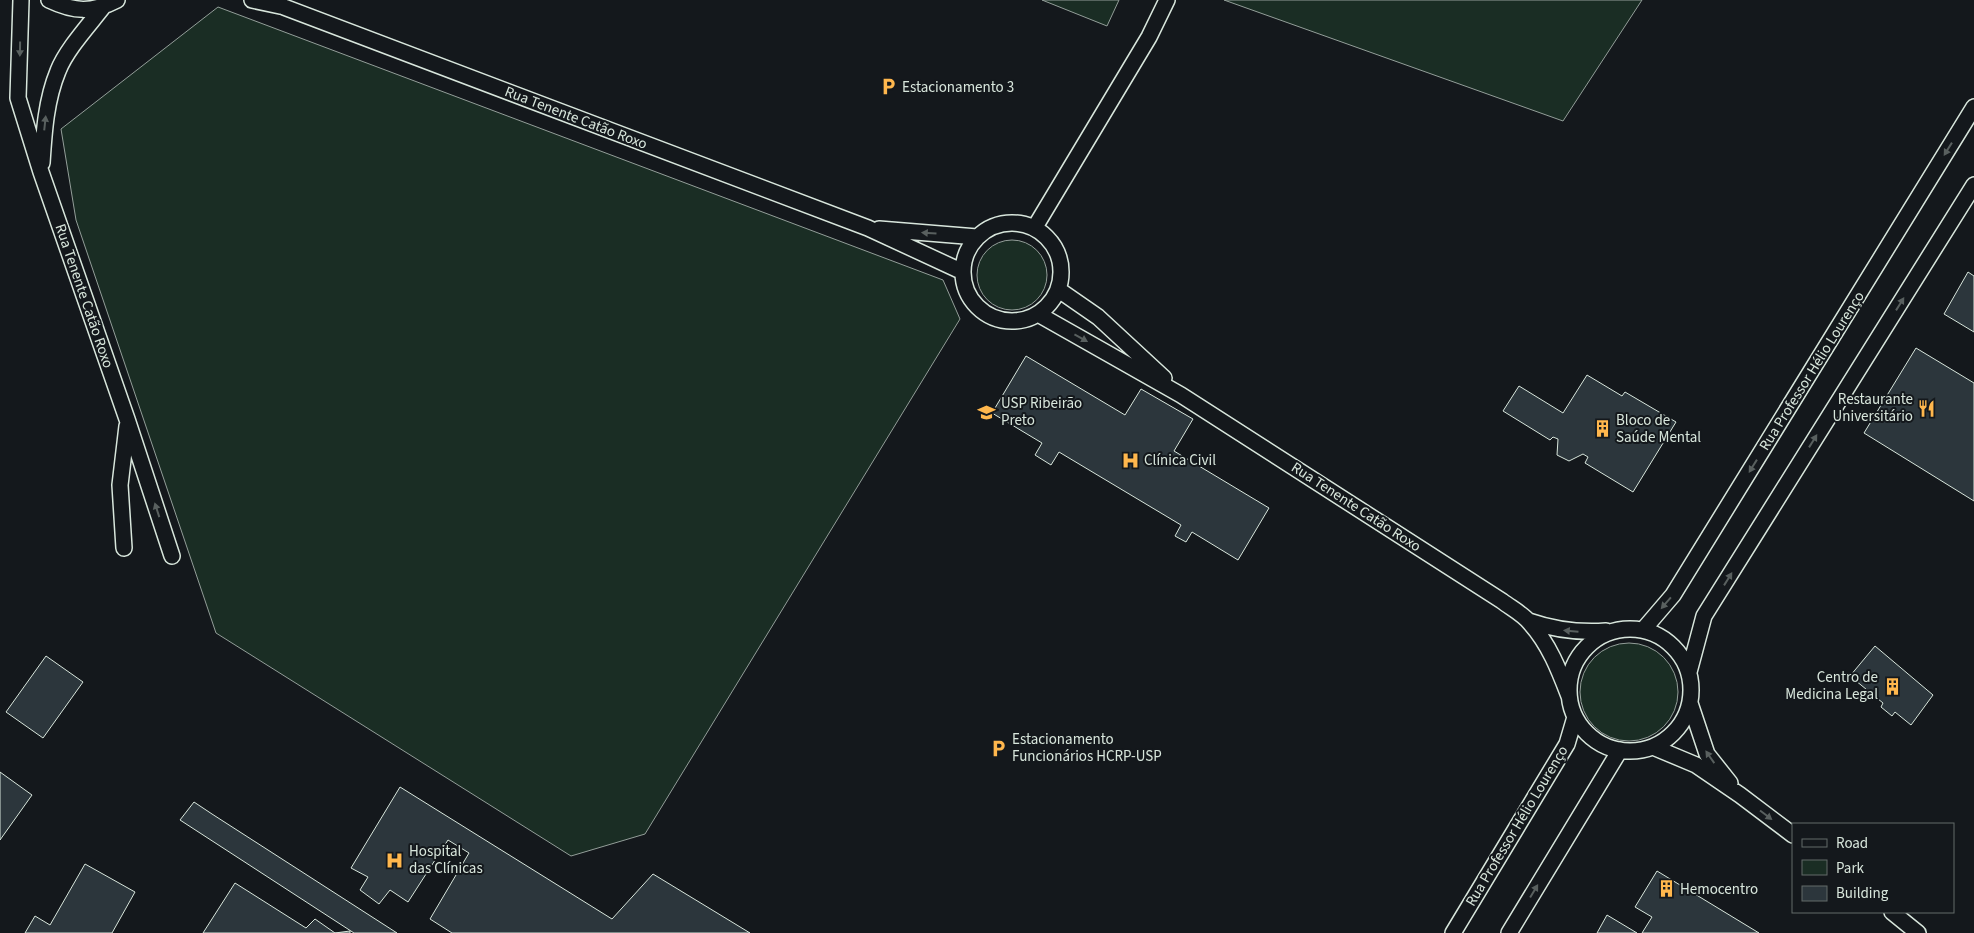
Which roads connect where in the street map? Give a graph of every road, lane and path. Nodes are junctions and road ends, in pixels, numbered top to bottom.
1 (21, 0) edge
2 (49, 0) edge
3 (117, 0) edge
4 (252, 0) edge
5 (1167, 0) edge
6 (278, 4) edge
7 (103, 8) junction
8 (1974, 107) edge
9 (41, 172) junction
10 (1974, 185) edge
11 (1035, 227) junction
12 (868, 228) junction
13 (977, 237) junction
14 (963, 272) junction
15 (1059, 290) junction
16 (1038, 314) junction
17 (1181, 394) junction
18 (128, 419) junction
19 (124, 548) dead end
20 (172, 556) dead end
21 (1529, 621) junction
22 (1615, 630) junction
23 (1643, 630) junction
24 (1689, 672) junction
25 (1568, 696) junction
26 (1690, 703) junction
27 (1575, 717) junction
28 (1653, 747) junction
29 (1620, 750) junction
30 (1740, 795) junction
31 (1792, 834) edge
32 (1893, 913) edge
33 (1453, 933) edge
34 (1509, 933) edge
35 (1918, 933) edge

1 -> 9 street, Rua Tenente Catão Roxo
2 - 7 street
3 - 7 street
4 - 6 street, Rua Tenente Catão Roxo
5 - 11 street
6 - 12 street, Rua Tenente Catão Roxo
9 -> 7 street, Rua Tenente Catão Roxo
8 -> 23 street, Rua Professor Hélio Lourenço
9 - 18 street, Rua Tenente Catão Roxo
24 -> 10 street
11 - 13 street
11 - 15 street
13 -> 12 street, Rua Tenente Catão Roxo
12 - 14 street, Rua Tenente Catão Roxo
13 - 14 street
14 - 16 street
15 - 16 street
15 - 17 street, Rua Tenente Catão Roxo
16 -> 17 street, Rua Tenente Catão Roxo
17 - 21 street, Rua Tenente Catão Roxo
18 - 19 street, Rua Tenente Catão Roxo
20 -> 18 street, Rua Tenente Catão Roxo
22 -> 21 street, Rua Tenente Catão Roxo
21 - 25 street, Rua Tenente Catão Roxo
22 - 23 street
22 - 25 street
23 - 24 street
24 - 26 street
25 - 27 street
26 - 28 street
30 -> 26 street
27 - 29 street
27 - 33 street, Rua Professor Hélio Lourenço
28 - 29 street
28 - 30 street
34 -> 29 street
30 -> 31 street
32 - 35 street

